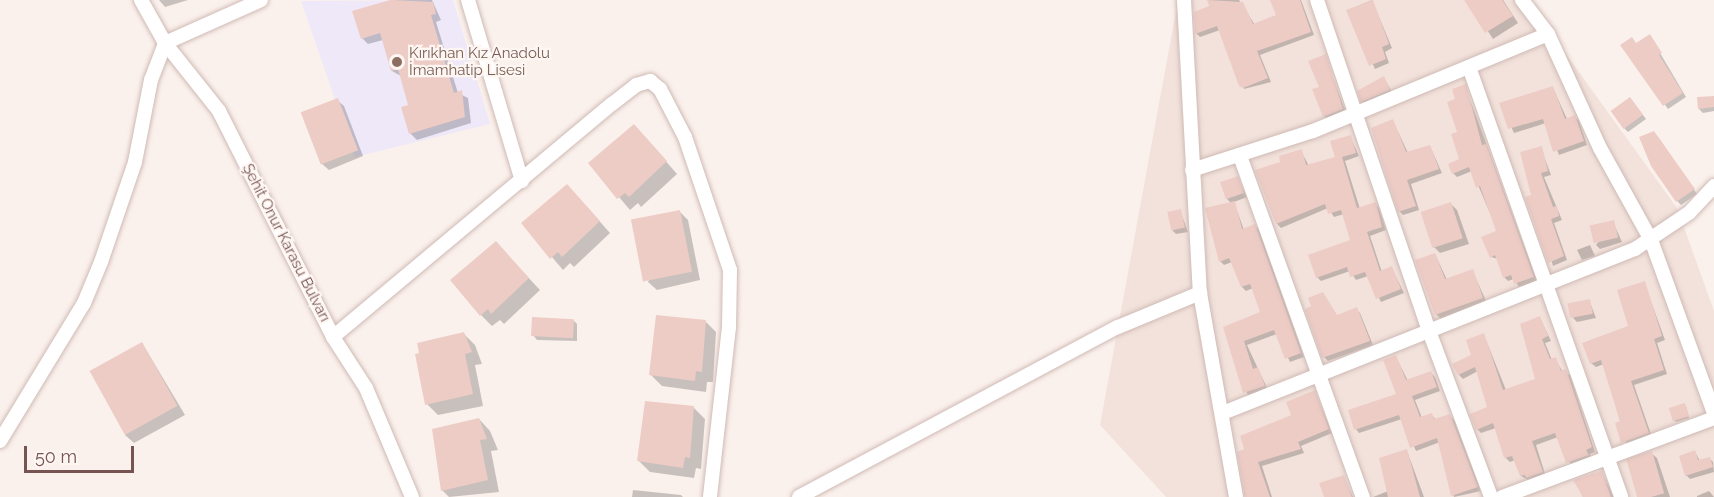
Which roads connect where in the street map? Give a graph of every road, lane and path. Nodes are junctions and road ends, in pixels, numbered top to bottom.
1 (141, 0) edge
2 (261, 0) edge
3 (468, 0) edge
4 (1184, 0) edge
5 (1317, 0) edge
6 (1522, 0) edge
7 (1548, 34) junction
8 (165, 43) junction
9 (1469, 67) junction
10 (1357, 114) junction
11 (1240, 156) junction
12 (1192, 170) junction
13 (522, 181) junction
14 (1714, 186) edge
15 (1651, 240) junction
16 (1546, 285) junction
17 (1200, 293) junction
18 (1430, 331) junction
19 (333, 337) junction
20 (1318, 375) junction
21 (1223, 413) junction
22 (1714, 413) edge
23 (1714, 418) edge
24 (0, 441) edge
25 (1608, 456) junction
26 (412, 497) edge
27 (710, 497) edge
28 (799, 497) edge
29 (1236, 497) edge
30 (1363, 497) edge
31 (1491, 497) edge
32 (1502, 497) edge
33 (1621, 497) edge

1 - 8 street, Şehit Onur Karasu Bulvarı
2 - 8 street
3 - 13 street
4 - 12 street
5 - 10 street
6 - 7 street
7 - 9 street
7 - 15 street
8 - 19 street, Şehit Onur Karasu Bulvarı
8 - 24 street
9 - 10 street
9 - 16 street
10 - 11 street
10 - 18 street
11 - 12 street
11 - 20 street
12 - 17 street
13 - 19 street
13 - 27 street
14 - 15 street
15 - 16 street
15 - 22 street
16 - 18 street
16 - 25 street
17 - 21 street
17 - 28 street
18 - 20 street
18 - 31 street
19 - 26 street, Şehit Onur Karasu Bulvarı
20 - 21 street
20 - 30 street
21 - 29 street
23 - 25 street
25 - 32 street
25 - 33 street

